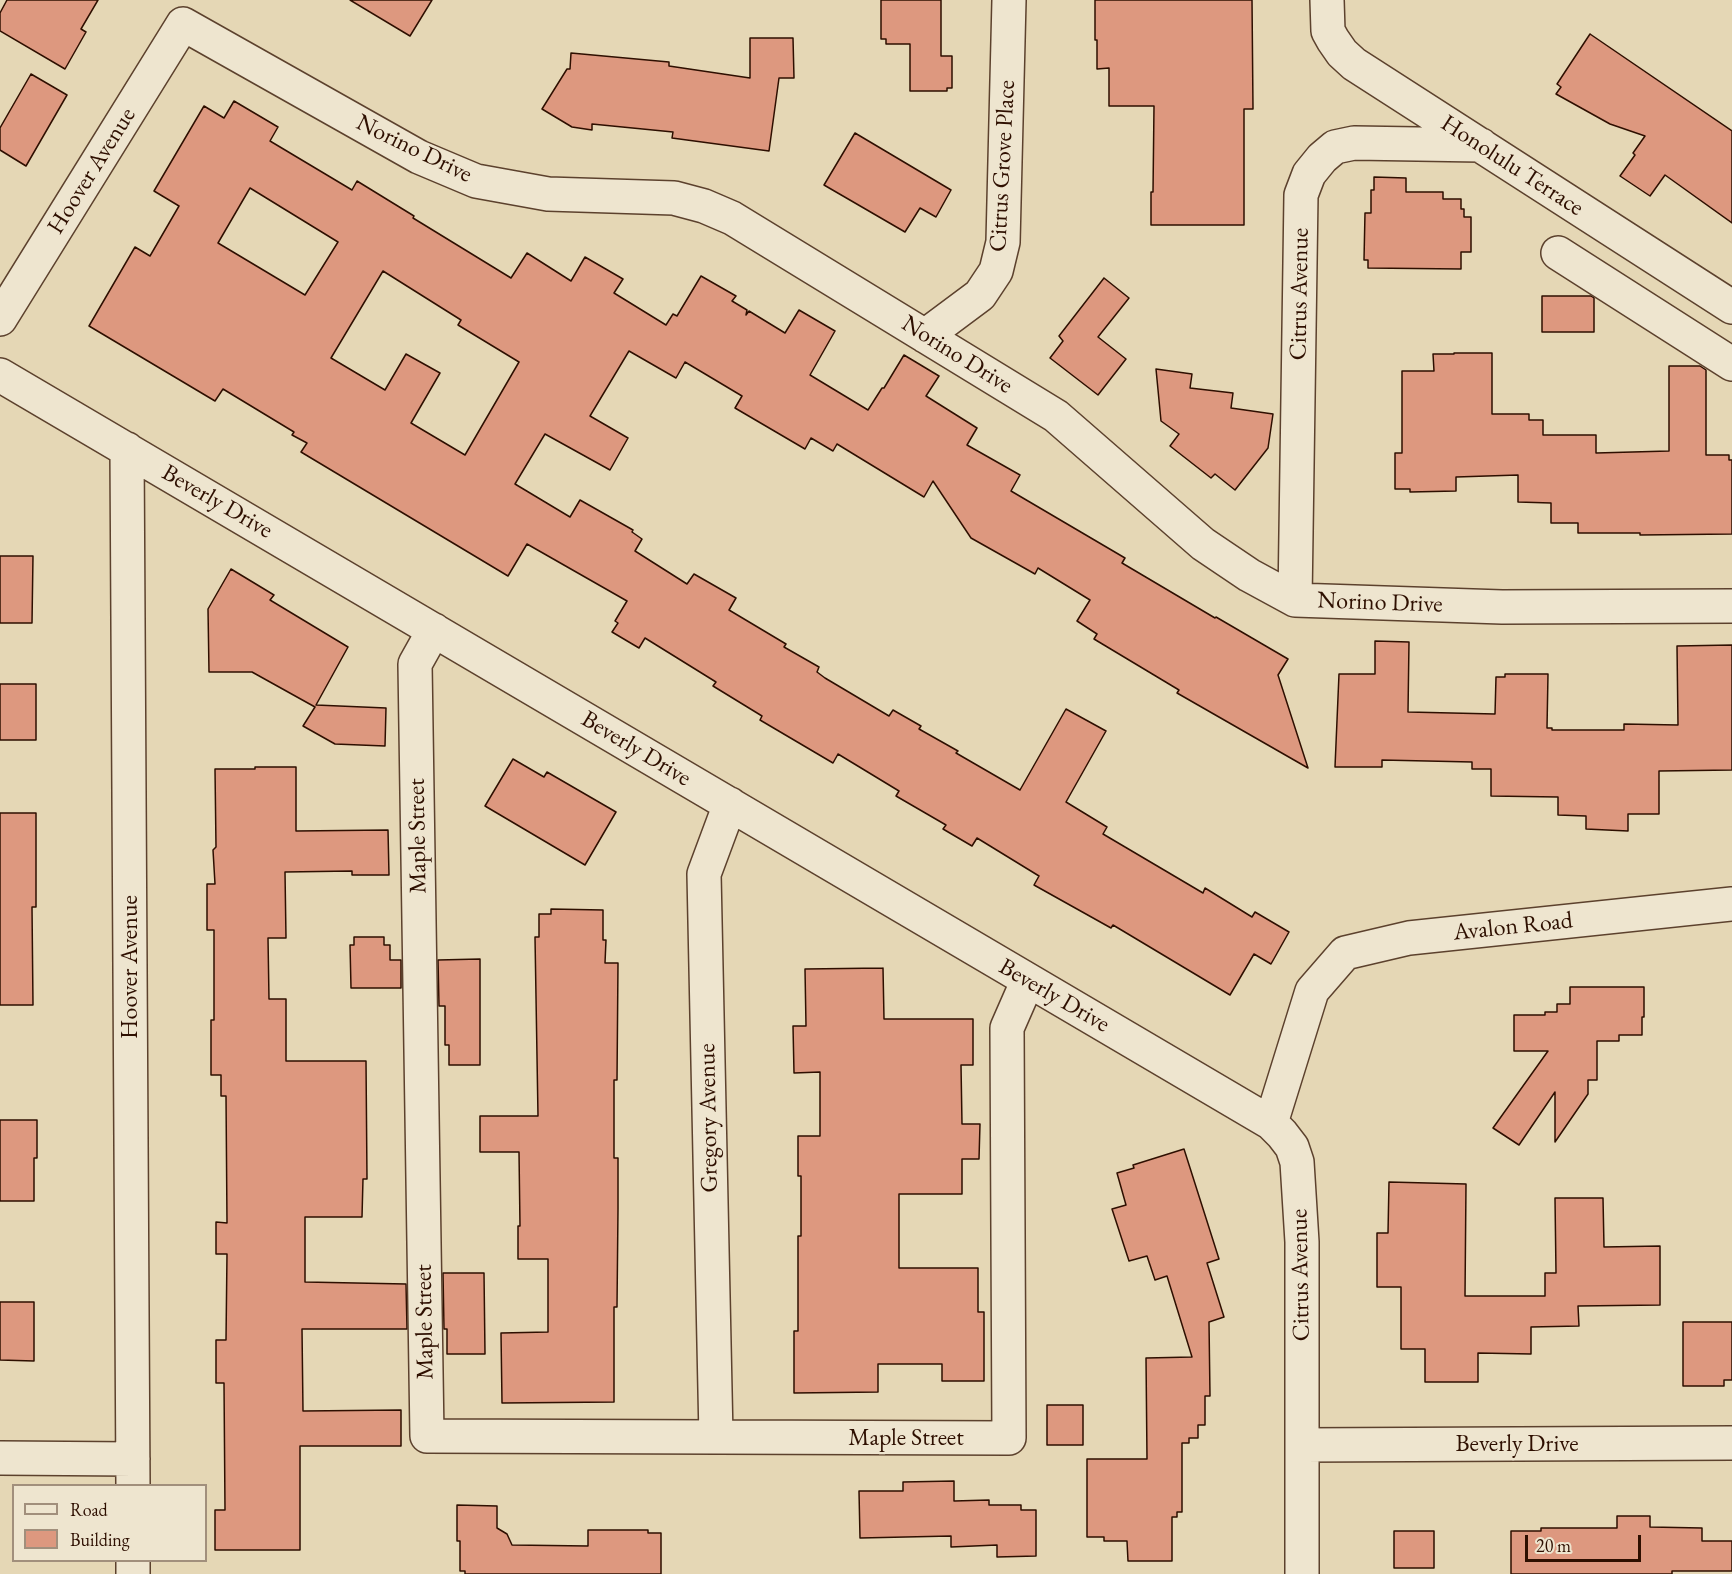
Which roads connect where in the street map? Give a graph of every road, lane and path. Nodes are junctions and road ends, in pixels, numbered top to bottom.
1 (1009, 0) edge
2 (1328, 0) edge
3 (183, 24) joint
4 (1481, 145) junction
5 (1558, 253) dead end
6 (1732, 307) edge
7 (0, 319) edge
8 (926, 336) junction
9 (1732, 364) edge
10 (0, 375) edge
11 (127, 450) junction
12 (1295, 600) junction
13 (1732, 606) edge
14 (434, 630) junction
15 (730, 804) junction
16 (1732, 904) edge
17 (1028, 980) junction
18 (1271, 1123) junction
19 (716, 1437) junction
20 (1732, 1443) edge
21 (1302, 1445) junction
22 (0, 1458) edge
23 (133, 1472) edge
24 (1302, 1574) edge

1 - 8 street, Citrus Grove Place
2 - 4 street, Honolulu Terrace
3 - 7 street, Hoover Avenue
3 - 8 street, Norino Drive
4 - 6 street, Honolulu Terrace
4 - 12 street, Citrus Avenue
5 - 9 street
8 - 12 street, Norino Drive
10 - 11 street, Beverly Drive
11 - 14 street, Beverly Drive
11 - 23 street, Hoover Avenue
12 - 13 street, Norino Drive
14 - 15 street, Beverly Drive
14 - 19 street, Maple Street
15 - 17 street, Beverly Drive
15 - 19 street, Gregory Avenue
16 - 18 street, Avalon Road
17 - 18 street, Beverly Drive
17 - 19 street, Maple Street
18 - 21 street, Citrus Avenue
20 - 21 street, Beverly Drive
21 - 24 street, Citrus Avenue
22 - 23 street

